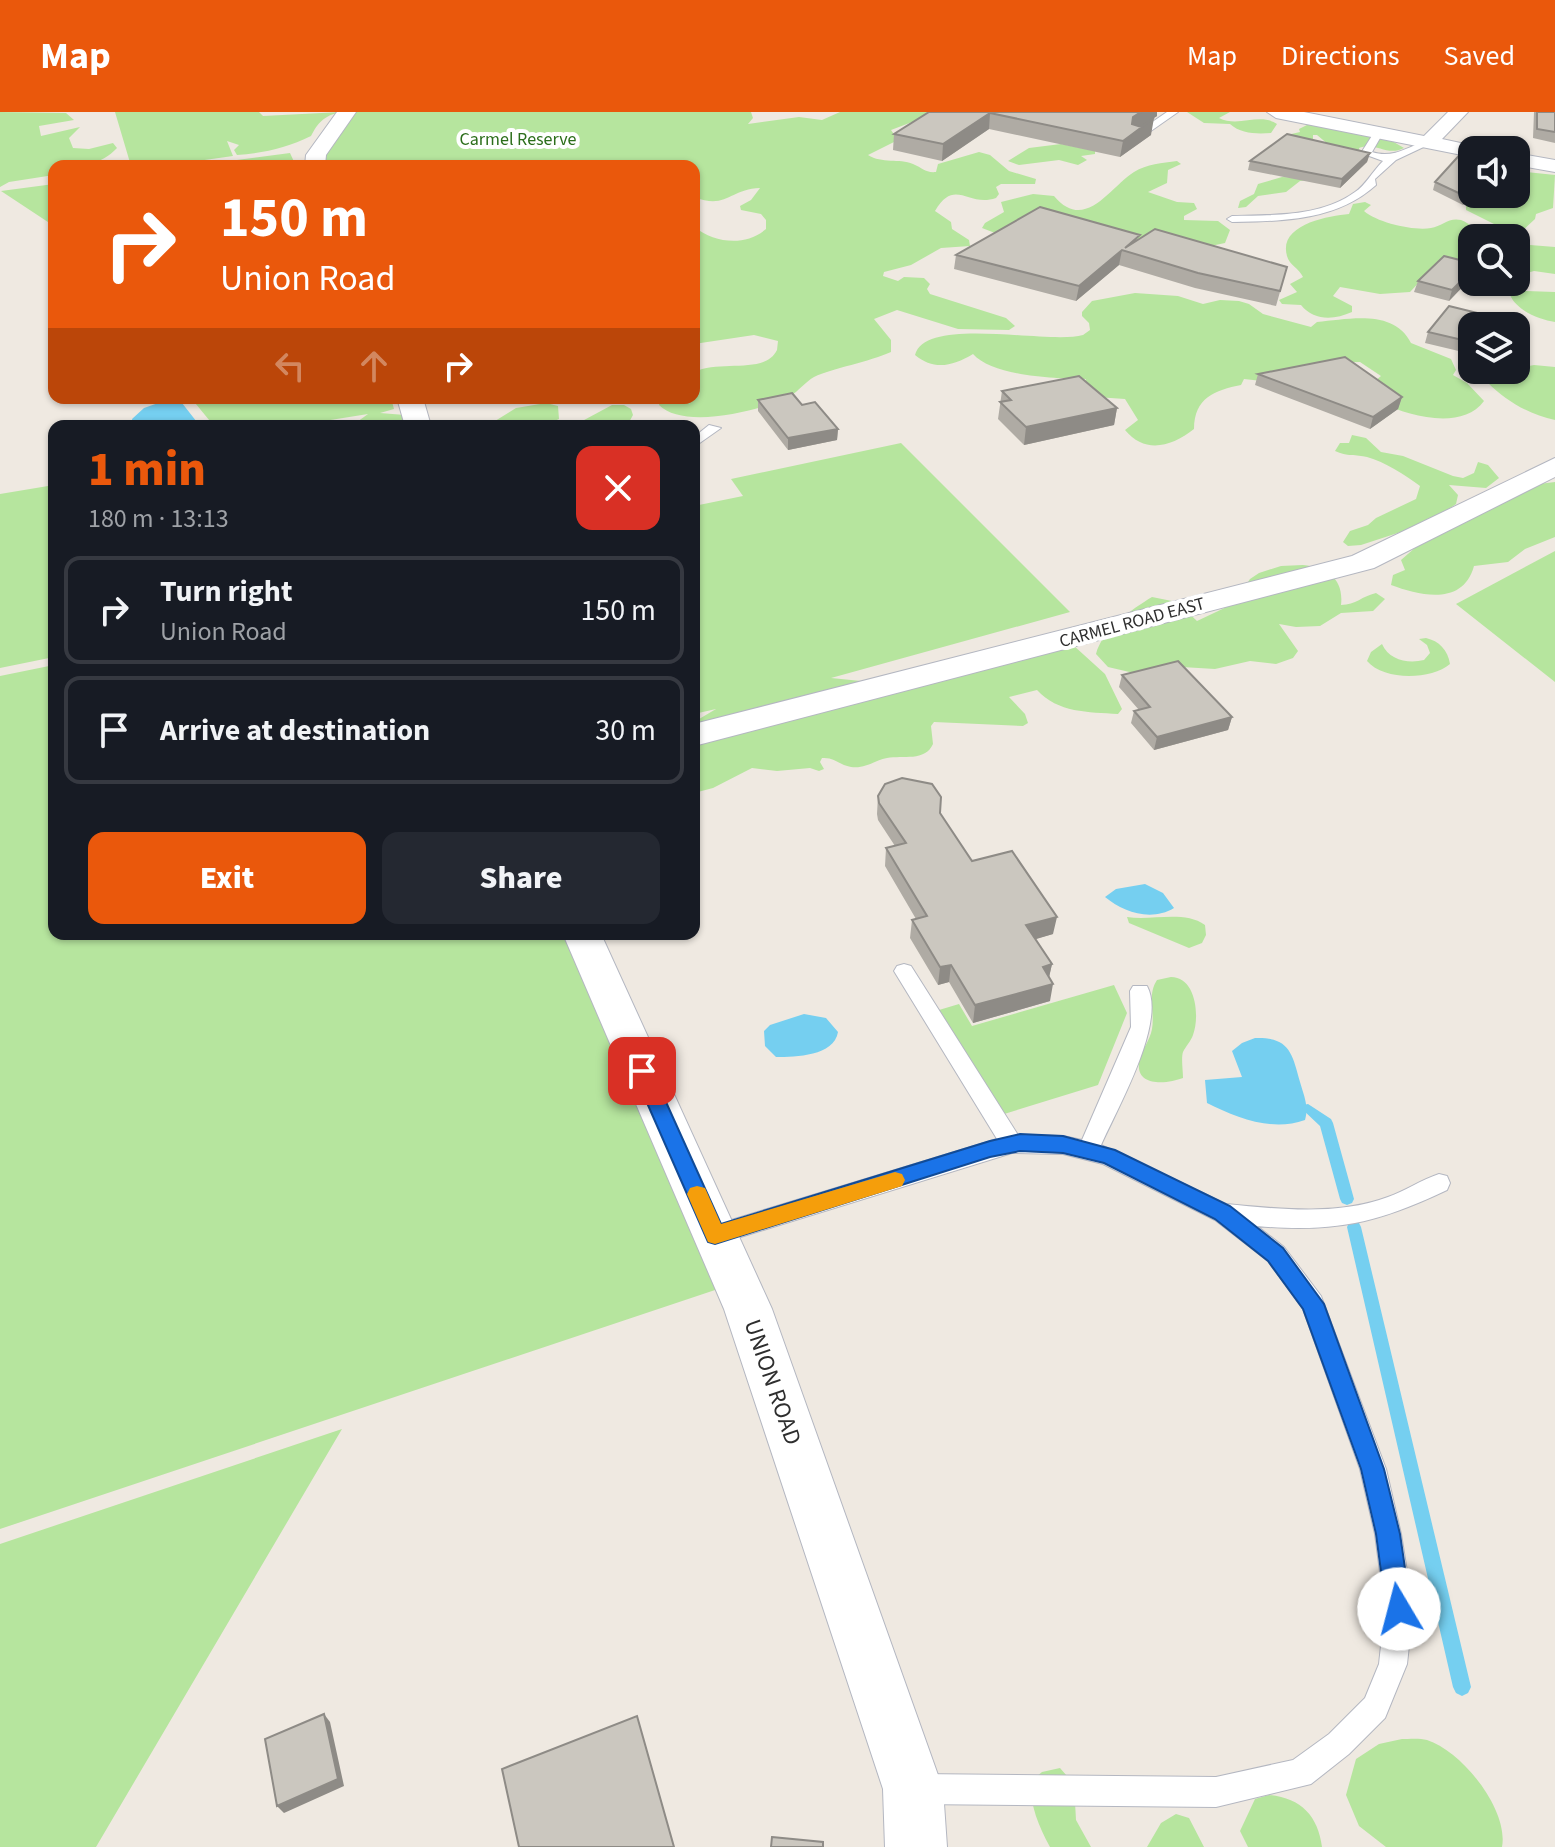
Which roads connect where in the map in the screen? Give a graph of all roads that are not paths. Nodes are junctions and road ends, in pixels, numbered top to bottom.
1 (347, 112) edge
2 (1173, 112) edge
3 (1276, 112) edge
4 (1459, 112) edge
5 (1378, 133) junction
6 (1135, 138) edge
7 (1427, 143) junction
8 (1458, 149) edge
9 (1391, 159) junction
10 (316, 160) edge
11 (1530, 162) edge
12 (1555, 166) edge
13 (1232, 219) dead end
14 (714, 428) dead end
15 (700, 438) edge
16 (1555, 466) edge
17 (700, 733) edge
18 (585, 940) edge
19 (904, 971) dead end
20 (1140, 991) dead end
21 (1012, 1144) junction
22 (1088, 1151) junction
23 (1439, 1183) dead end
24 (1223, 1213) junction
25 (715, 1235) junction
26 (913, 1789) junction
27 (916, 1847) edge

1 - 10 street
2 - 6 lane
3 - 5 street
4 - 7 street
5 - 7 street
5 - 9 lane
7 - 8 street
7 - 9 lane
9 - 13 lane
11 - 12 street
14 - 15 lane
16 - 17 street, CARMEL ROAD EAST
18 - 25 street, UNION ROAD
19 - 21 lane
20 - 22 lane
21 - 22 lane
21 - 25 lane
22 - 24 lane
23 - 24 lane
24 - 26 lane
25 - 26 street, UNION ROAD
26 - 27 street, UNION ROAD

